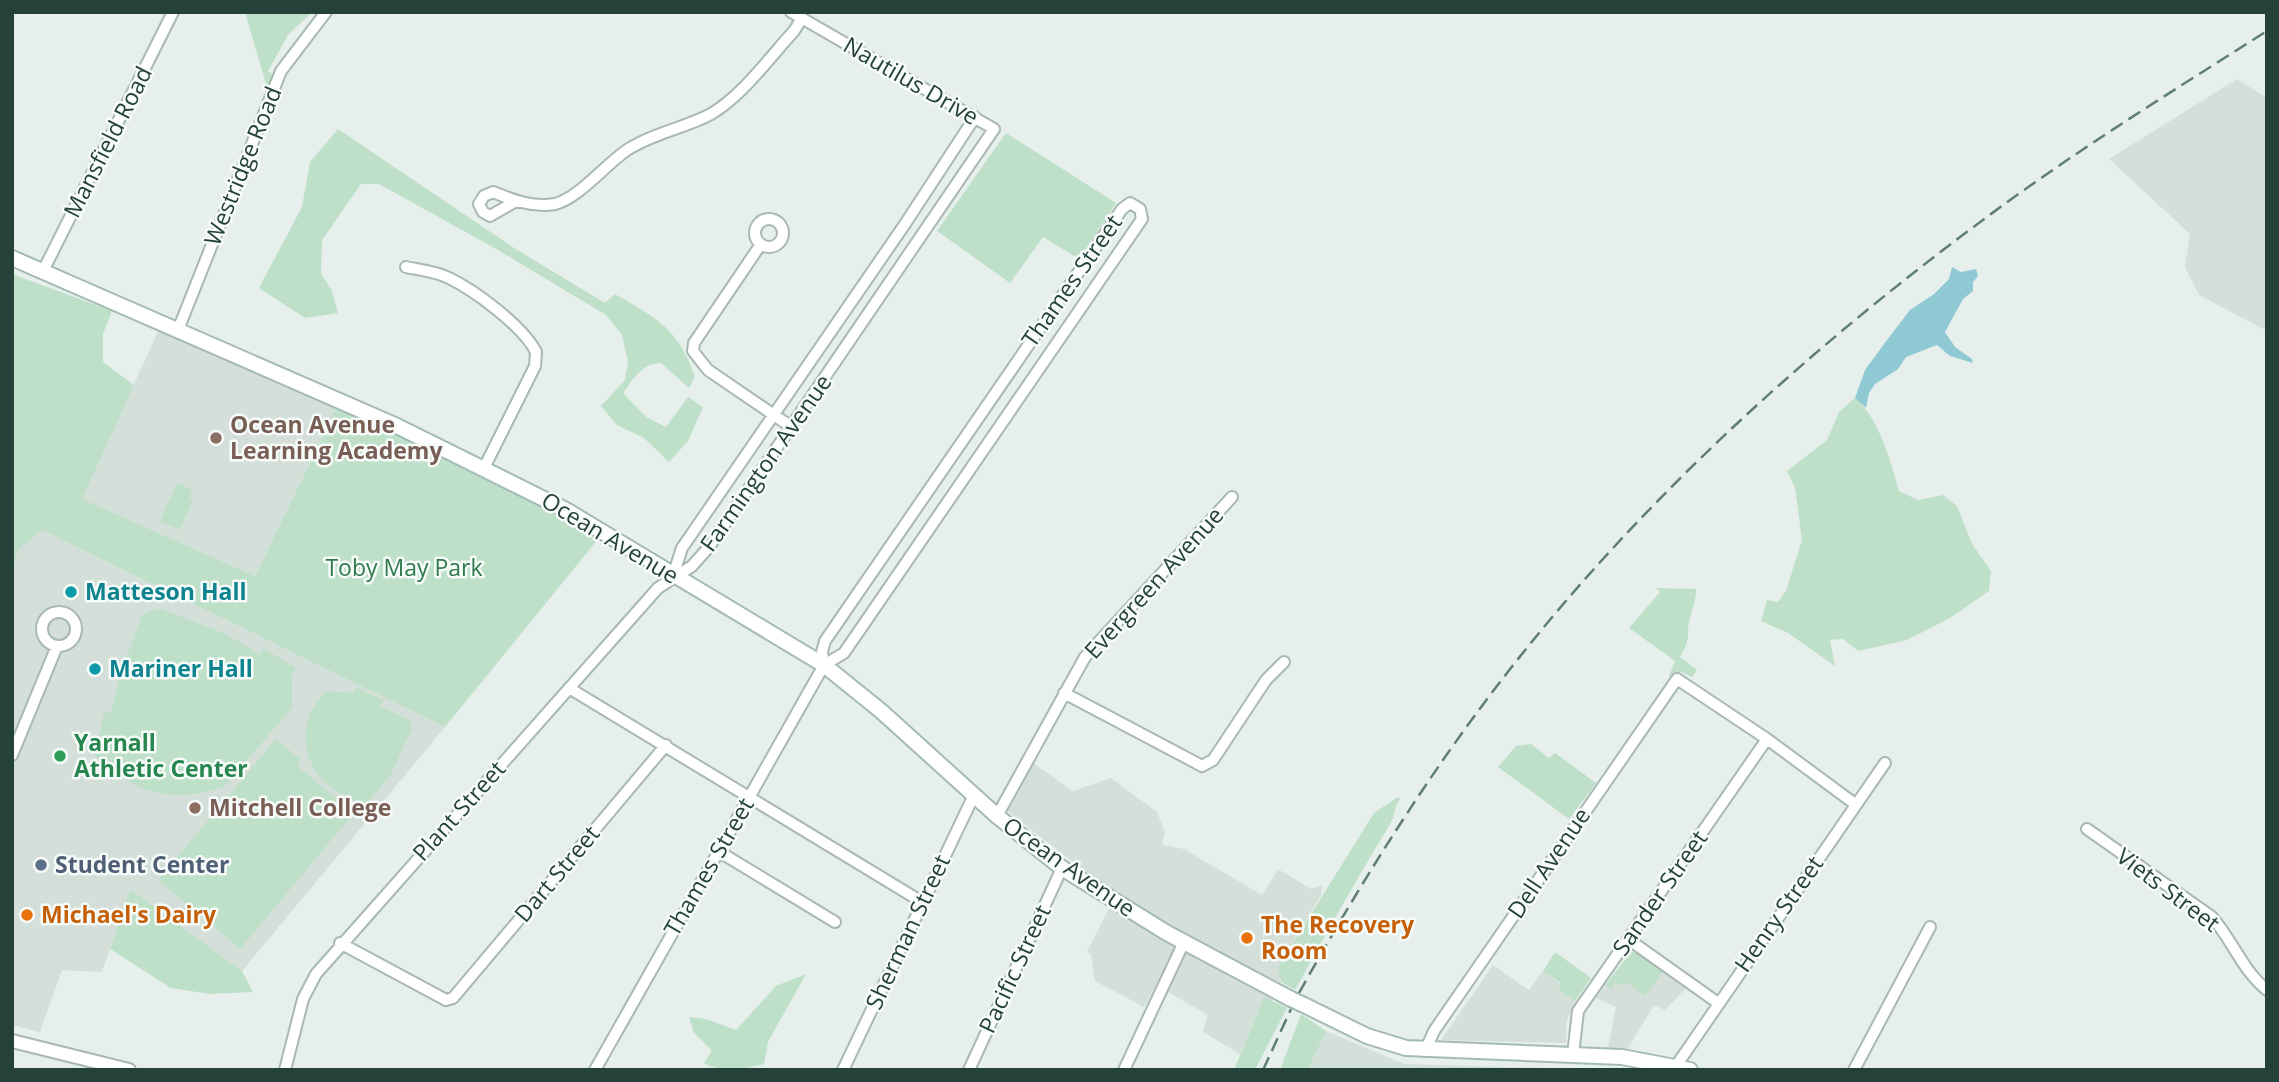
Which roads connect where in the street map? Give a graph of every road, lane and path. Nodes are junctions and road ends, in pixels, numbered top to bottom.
1 (173, 12) edge
2 (326, 12) edge
3 (791, 12) edge
4 (802, 18) junction
5 (975, 117) junction
6 (994, 130) joint
7 (516, 201) dead end
8 (761, 244) dead end
9 (12, 257) edge
10 (406, 267) dead end
11 (43, 271) junction
12 (178, 330) junction
13 (1019, 358) junction
14 (1037, 370) junction
15 (773, 414) junction
16 (793, 428) junction
17 (484, 468) junction
18 (1232, 497) dead end
19 (899, 531) junction
20 (918, 545) junction
21 (673, 576) junction
22 (57, 646) dead end
23 (1284, 662) dead end
24 (824, 665) junction
25 (569, 688) junction
26 (1064, 694) junction
27 (1767, 739) junction
28 (666, 745) junction
29 (12, 755) edge
30 (1885, 763) dead end
31 (974, 795) junction
32 (750, 796) junction
33 (1855, 804) junction
34 (997, 816) junction
35 (2087, 829) dead end
36 (718, 851) junction
37 (1062, 868) junction
38 (922, 902) junction
39 (835, 922) dead end
40 (1930, 927) dead end
41 (1628, 939) junction
42 (340, 943) junction
43 (1184, 943) junction
44 (2267, 990) edge
45 (1718, 1003) junction
46 (12, 1041) edge
47 (1425, 1051) junction
48 (1573, 1055) junction
49 (1683, 1068) edge
50 (129, 1070) edge
51 (285, 1070) edge
52 (595, 1070) edge
53 (843, 1070) edge
54 (968, 1070) edge
55 (1124, 1070) edge
56 (1854, 1070) edge

1 - 11 street, Mansfield Road
2 - 12 street, Westridge Road
3 - 4 street, Nautilus Drive
4 - 5 street, Nautilus Drive
4 - 7 street
5 - 6 street, Nautilus Drive
5 - 15 street, Farmington Avenue
6 - 16 street, Farmington Avenue
8 - 15 street
9 - 11 main road, Ocean Avenue
10 - 17 street
11 - 12 main road, Ocean Avenue
12 - 17 main road, Ocean Avenue
13 - 14 street, Thames Street
13 - 14 street, Thames Street
13 - 19 street, Thames Street
14 - 20 street, Thames Street
15 - 16 street
15 - 21 street, Farmington Avenue
16 - 21 street, Farmington Avenue
17 - 21 main road, Ocean Avenue
18 - 26 street, Evergreen Avenue
19 - 20 street
19 - 24 street, Thames Street
20 - 24 street, Thames Street
21 - 24 main road, Ocean Avenue
21 - 25 street, Plant Street
22 - 29 street
23 - 26 street
24 - 31 main road, Ocean Avenue
24 - 32 street, Thames Street
25 - 28 street
25 - 42 street, Plant Street
26 - 34 street, Evergreen Avenue
27 - 33 street
27 - 41 street, Sander Street
27 - 47 street, Dell Avenue
28 - 32 street
28 - 42 street, Dart Street
30 - 33 street, Henry Street
31 - 34 main road, Ocean Avenue
31 - 38 street, Sherman Street
32 - 36 street, Thames Street
32 - 38 street
33 - 45 street, Henry Street
34 - 37 main road, Ocean Avenue
35 - 44 street, Viets Street
36 - 39 street
36 - 52 street, Thames Street
37 - 43 main road, Ocean Avenue
37 - 54 street, Pacific Street
38 - 53 street, Sherman Street
40 - 56 street
41 - 45 street
41 - 48 street, Sander Street
42 - 51 street, Plant Street
43 - 47 main road, Ocean Avenue
43 - 55 street
45 - 49 street, Henry Street
46 - 50 street
47 - 48 main road, Ocean Avenue
48 - 49 main road, Ocean Avenue

